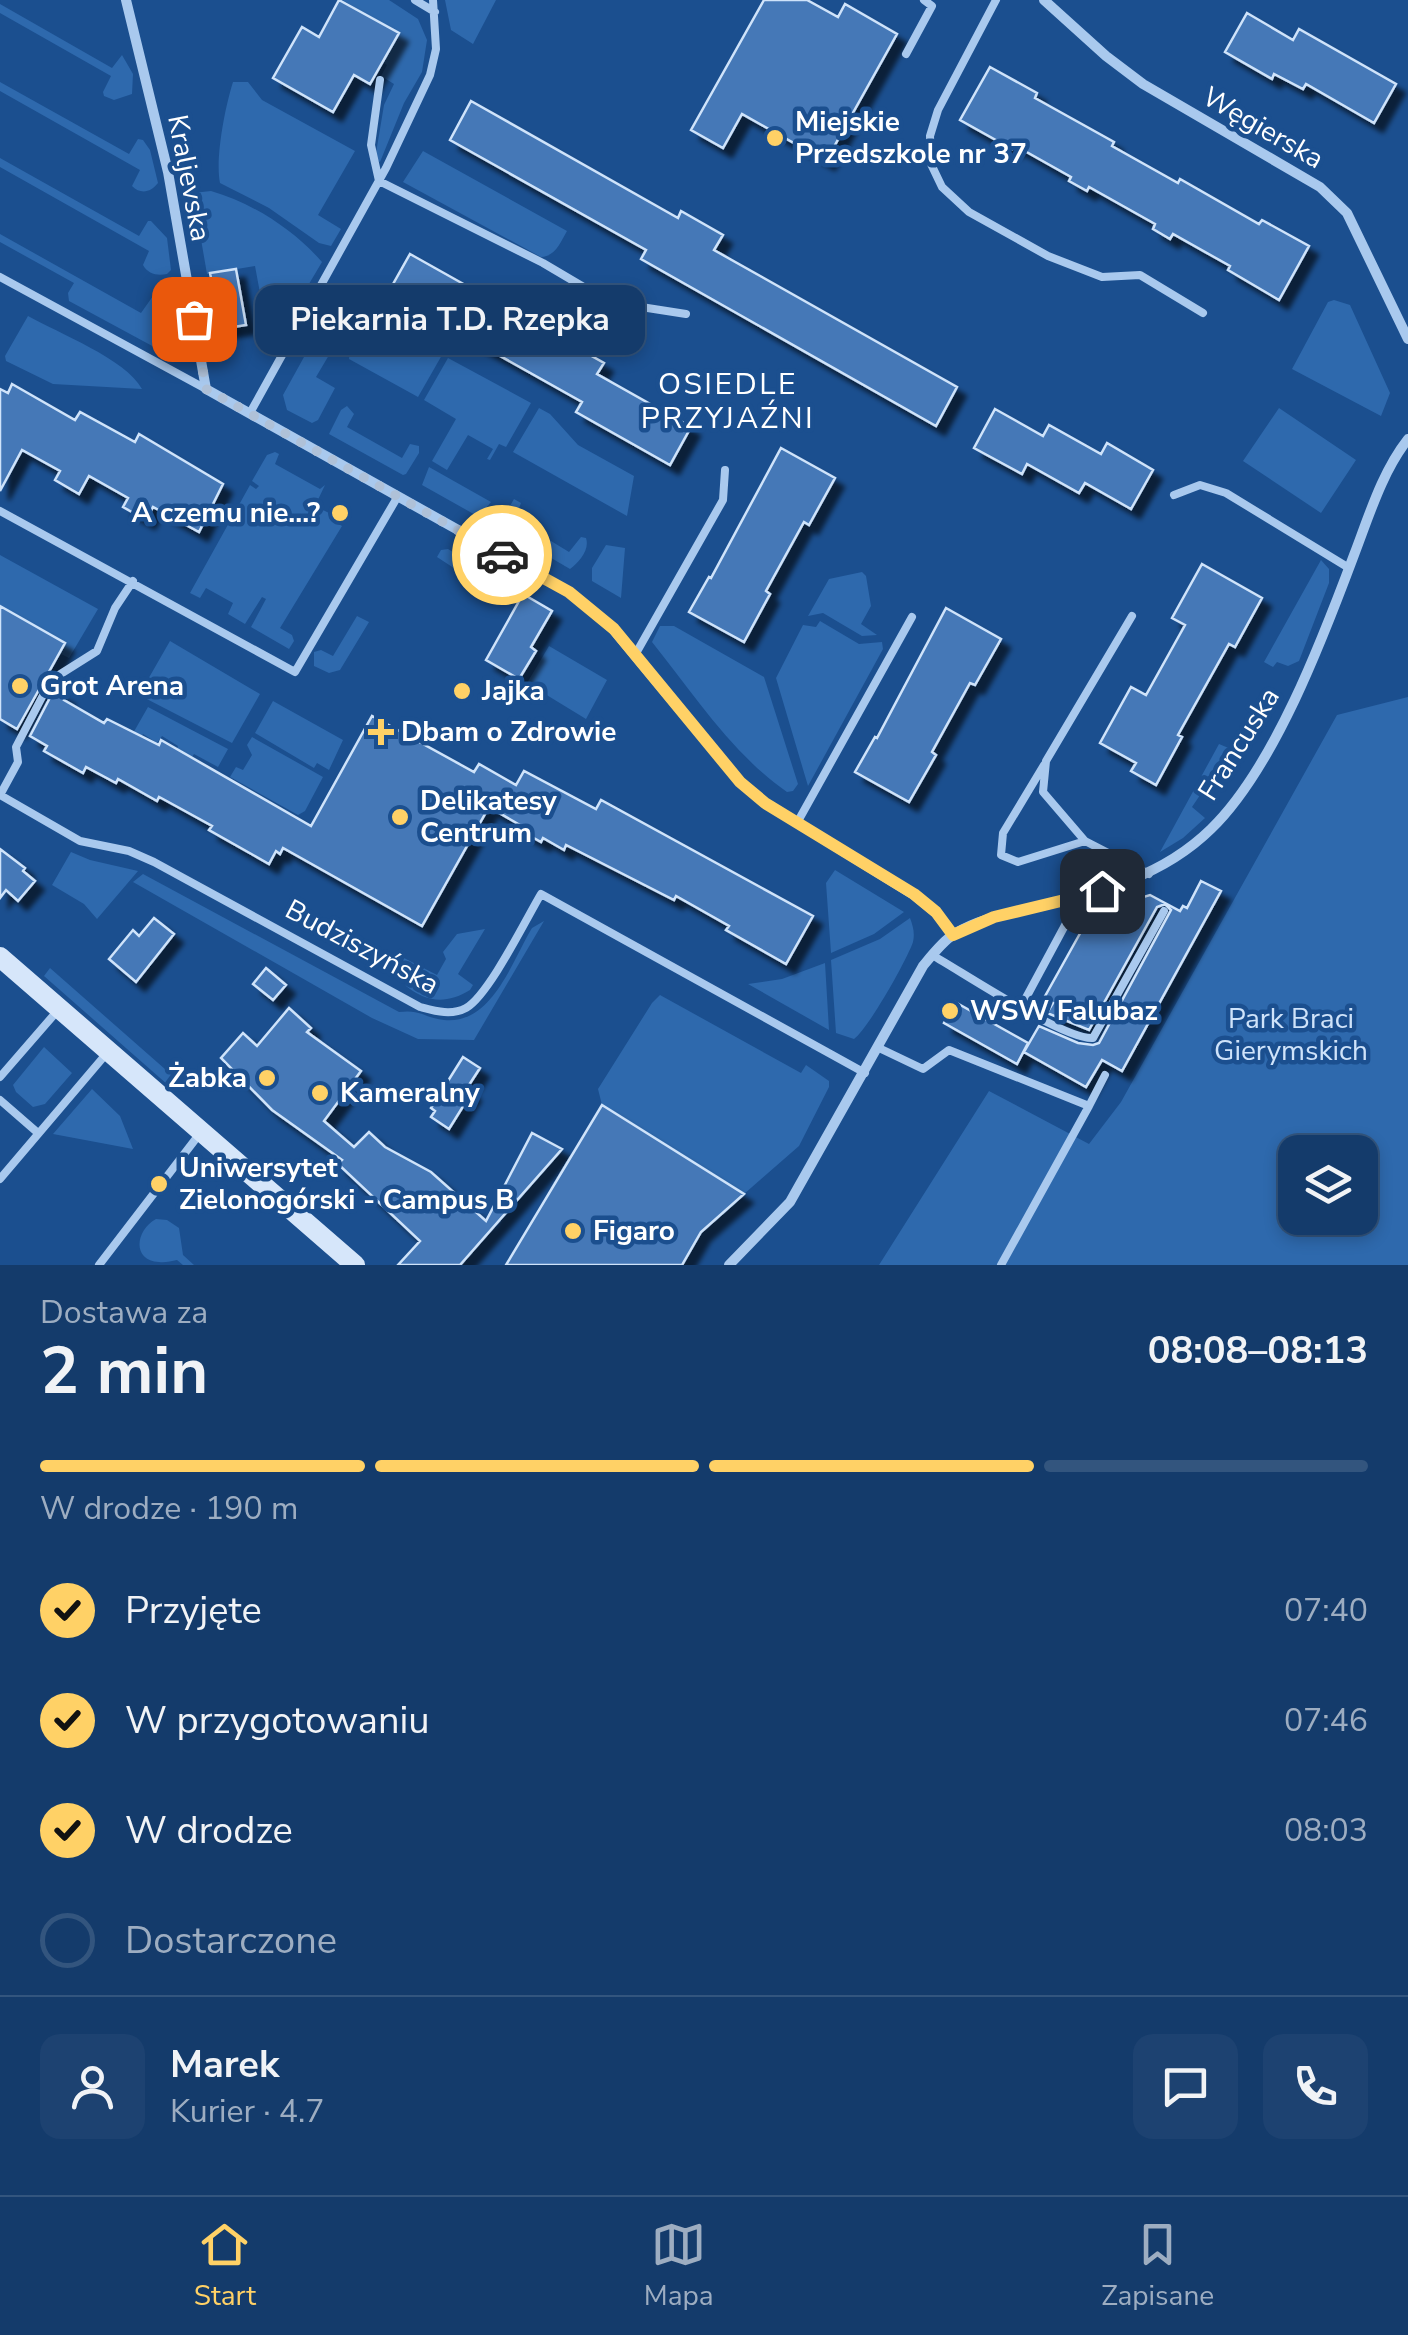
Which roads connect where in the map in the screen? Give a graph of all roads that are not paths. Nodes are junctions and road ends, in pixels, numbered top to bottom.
1 (126, 0) edge
2 (415, 0) edge
3 (433, 0) edge
4 (924, 0) edge
5 (996, 0) edge
6 (1048, 1) edge
7 (435, 12) junction
8 (906, 54) dead end
9 (380, 80) dead end
10 (379, 180) junction
11 (0, 277) edge
12 (1203, 312) dead end
13 (686, 314) dead end
14 (1408, 339) edge
15 (206, 389) junction
16 (250, 413) junction
17 (1408, 439) edge
18 (725, 470) dead end
19 (398, 496) junction
20 (1174, 496) dead end
21 (0, 511) edge
22 (1350, 568) junction
23 (133, 581) junction
24 (1132, 616) dead end
25 (912, 617) dead end
26 (635, 654) junction
27 (1046, 761) junction
28 (0, 795) edge
29 (797, 823) junction
30 (1085, 841) junction
31 (1149, 874) junction
32 (1076, 897) junction
33 (1164, 911) dead end
34 (953, 935) junction
35 (932, 955) junction
36 (0, 957) edge
37 (1021, 1006) junction
38 (58, 1009) junction
39 (878, 1048) junction
40 (108, 1051) junction
41 (865, 1073) junction
42 (1105, 1075) dead end
43 (0, 1077) edge
44 (0, 1100) edge
45 (1089, 1106) junction
46 (201, 1132) junction
47 (38, 1133) junction
48 (0, 1179) edge
49 (99, 1265) edge
50 (355, 1265) edge
51 (729, 1265) edge
52 (1001, 1265) edge

1 - 15 street, Kraljevska
2 - 7 lane
3 - 7 lane
4 - 8 lane
5 - 12 lane
6 - 14 street, Węgierska
7 - 10 lane
9 - 10 lane
10 - 13 lane
10 - 16 lane
11 - 15 lane
15 - 16 street
16 - 19 street
17 - 22 street, Francuska
18 - 26 lane
19 - 23 lane
19 - 26 street
20 - 22 lane
21 - 23 lane
22 - 31 street, Francuska
23 - 28 lane
24 - 27 lane
25 - 29 lane
26 - 29 street
27 - 30 lane
27 - 30 lane
28 - 41 lane, Budziszyńska
29 - 34 street
30 - 31 lane
31 - 32 street, Francuska
32 - 34 street, Francuska
32 - 37 lane
33 - 37 lane
34 - 35 street, Francuska
35 - 37 lane
35 - 39 street, Francuska
36 - 38 main road
38 - 40 main road
38 - 43 lane
39 - 41 street, Francuska
39 - 45 lane
40 - 46 main road
40 - 47 lane
41 - 51 street, Francuska
42 - 45 lane
44 - 47 lane
45 - 52 lane
46 - 49 lane
46 - 50 main road
47 - 48 lane

